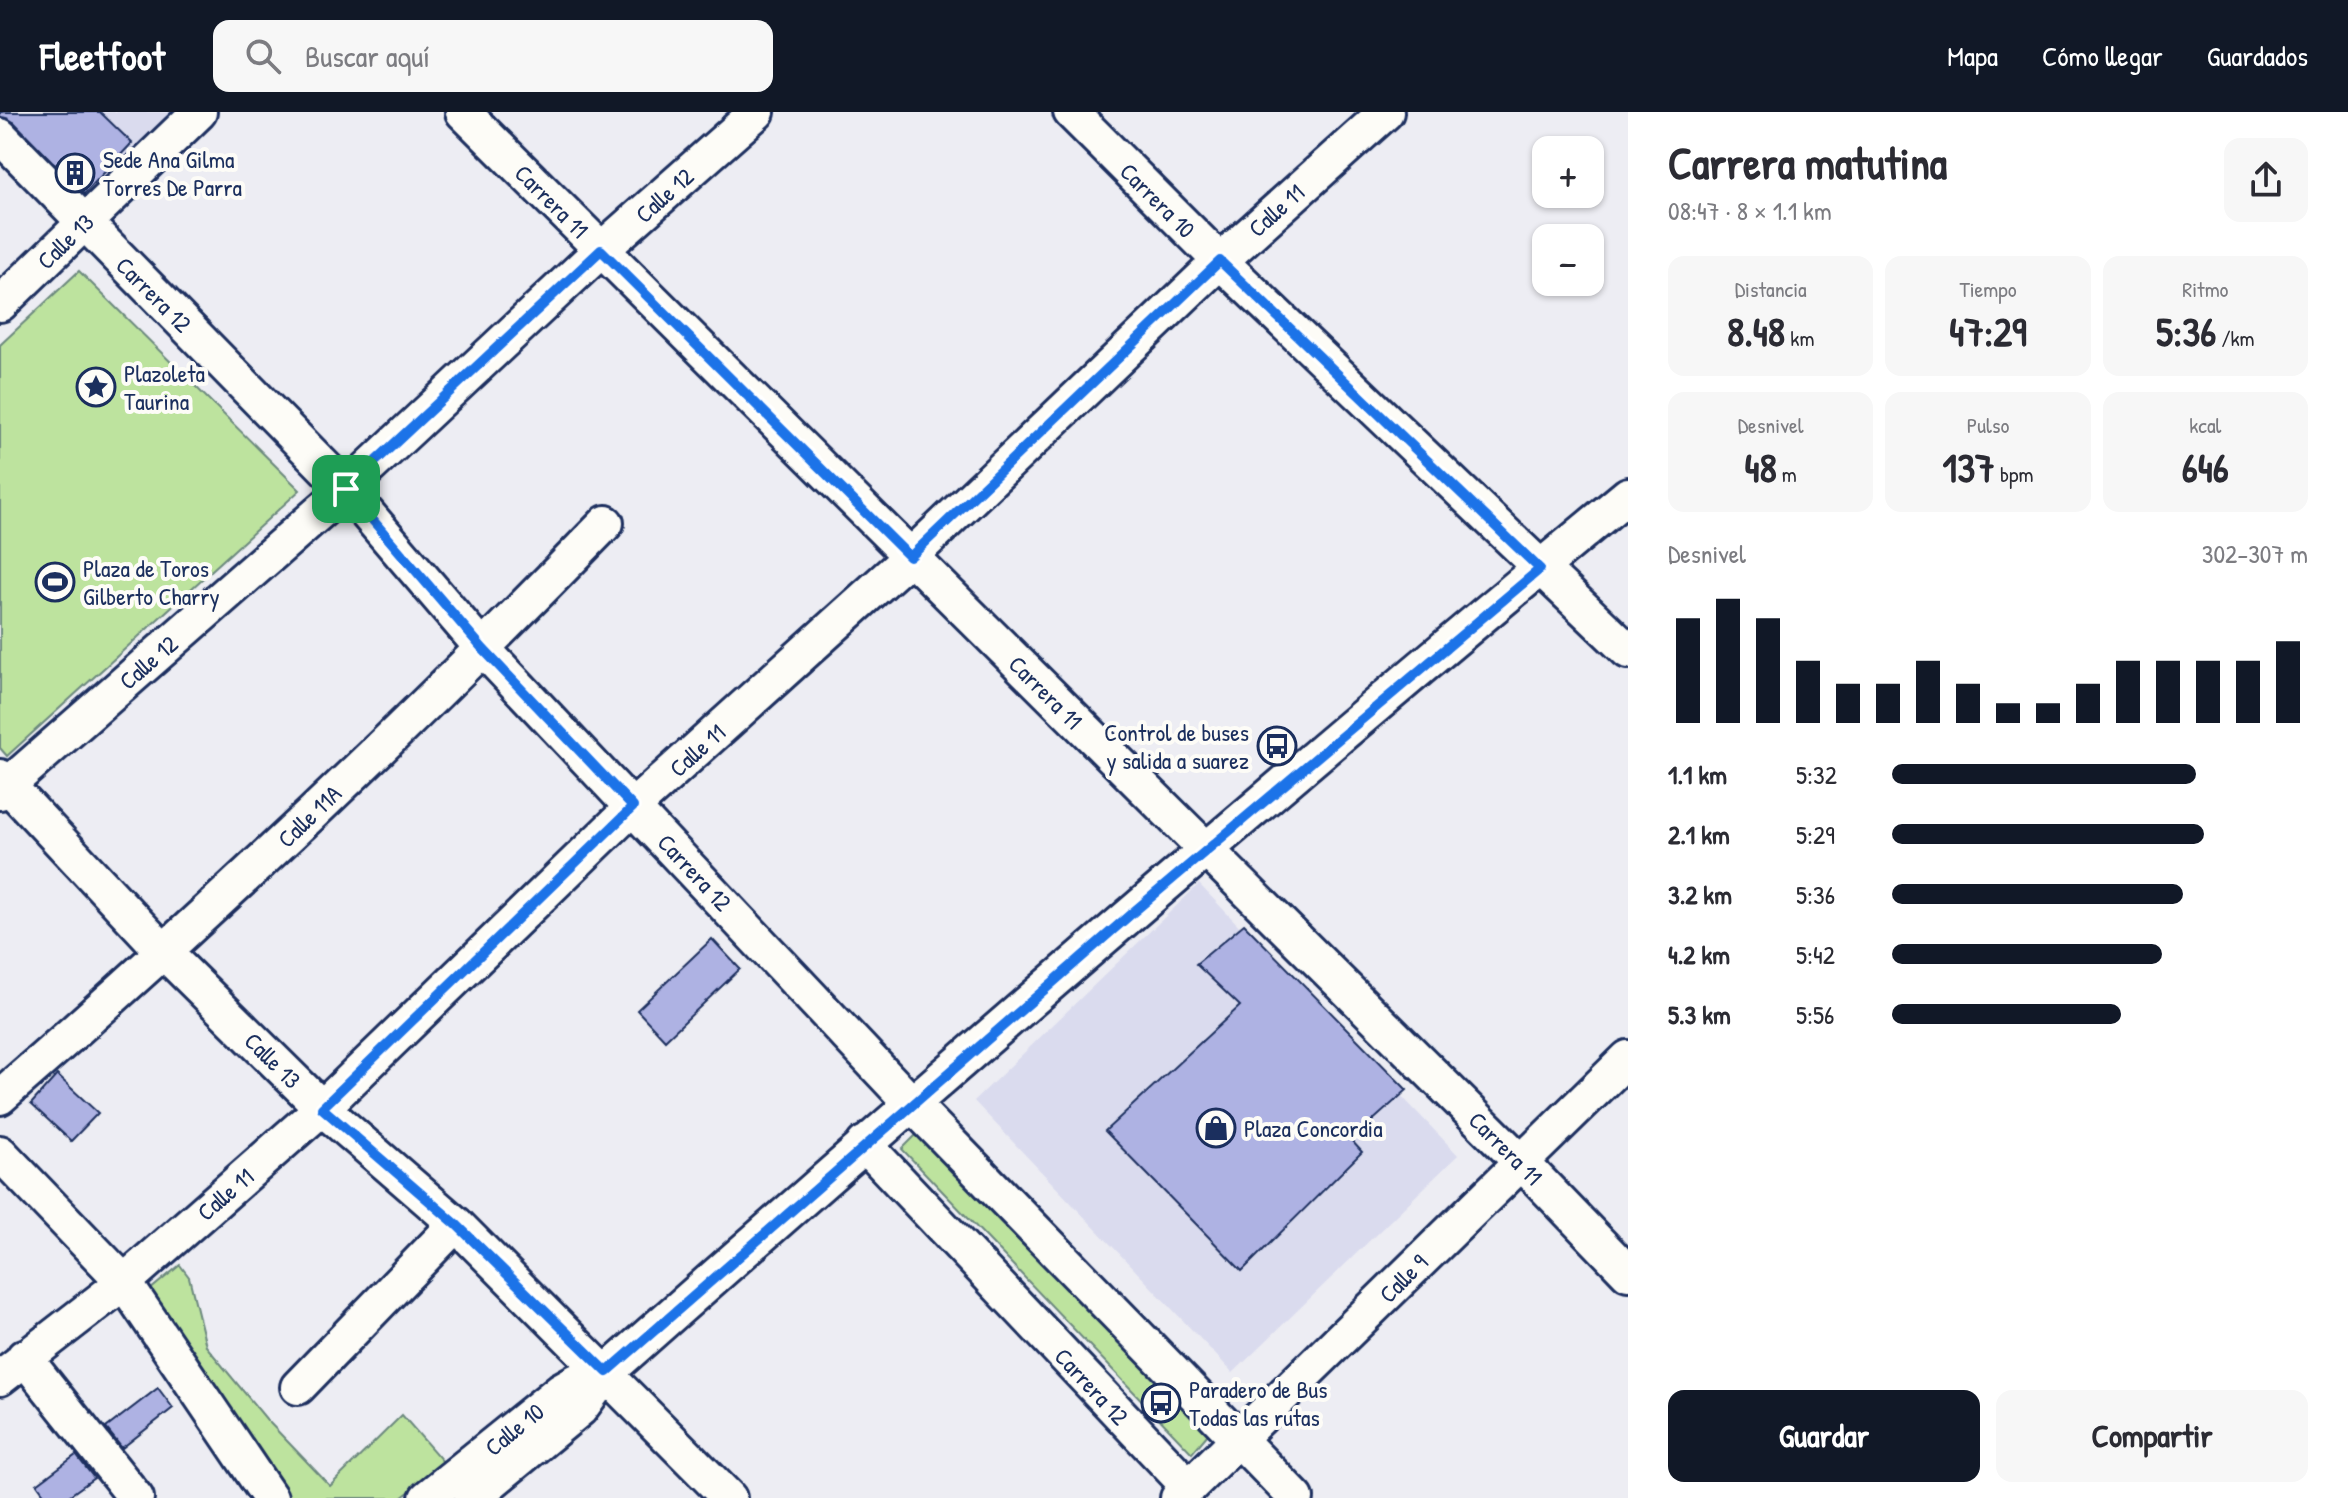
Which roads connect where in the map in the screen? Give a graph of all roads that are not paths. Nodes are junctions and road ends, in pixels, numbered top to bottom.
1 (199, 112) edge
2 (463, 112) edge
3 (757, 112) edge
4 (1071, 112) edge
5 (1386, 112) edge
6 (0, 136) edge
7 (84, 223) junction
8 (601, 250) junction
9 (1220, 261) junction
10 (0, 304) edge
11 (346, 489) junction
12 (1628, 495) edge
13 (606, 523) dead end
14 (910, 557) junction
15 (1540, 569) junction
16 (483, 649) junction
17 (1628, 651) edge
18 (3, 784) edge
19 (633, 807) junction
20 (1205, 851) junction
21 (165, 953) junction
22 (1628, 1058) edge
23 (0, 1097) edge
24 (911, 1103) junction
25 (322, 1108) junction
26 (864, 1144) junction
27 (0, 1153) edge
28 (1521, 1162) junction
29 (456, 1224) junction
30 (1628, 1273) edge
31 (124, 1282) junction
32 (12, 1368) edge
33 (607, 1372) junction
34 (298, 1387) dead end
35 (531, 1432) junction
36 (1240, 1437) junction
37 (1184, 1493) edge
38 (136, 1498) edge
39 (270, 1498) edge
40 (427, 1498) edge
41 (472, 1498) edge
42 (729, 1498) edge
43 (1296, 1498) edge

1 - 7 street, Calle 13
2 - 8 street, Carrera 11
3 - 8 street, Calle 12
4 - 9 street, Carrera 10
5 - 9 street, Calle 11
6 - 7 street, Carrera 12
7 - 10 street, Calle 13
7 - 11 street, Carrera 12
8 - 11 street, Calle 12
8 - 14 street, Carrera 11
9 - 14 street, Calle 11
9 - 15 street, Carrera 10
11 - 16 street, Carrera 12
11 - 18 street, Calle 12
12 - 15 street, Calle 10
13 - 16 street, Calle 11A
14 - 19 street, Calle 11
14 - 20 street, Carrera 11
15 - 17 street, Carrera 10
15 - 20 street, Calle 10
16 - 19 street, Carrera 12
16 - 21 street, Calle 11A
18 - 21 street, Calle 13
19 - 24 street, Carrera 12
19 - 25 street, Calle 11
20 - 24 street, Calle 10
20 - 28 street, Carrera 11
21 - 23 street, Calle 11A
21 - 25 street, Calle 13
22 - 28 street, Calle 9
24 - 26 street, Calle 10
24 - 36 street, Carrera 12
25 - 29 street, Calle 13
25 - 31 street, Calle 11
26 - 33 street, Calle 10
26 - 37 street, Carrera 12
27 - 31 street
28 - 30 street, Carrera 11
28 - 36 street, Calle 9
29 - 33 street, Calle 13
29 - 34 street
31 - 32 street, Calle 11
31 - 39 street
32 - 38 street
33 - 35 street, Calle 10
33 - 42 street, Calle 13
35 - 40 street, Calle 10
35 - 41 street, Calle 10
36 - 37 street, Calle 9
36 - 43 street, Carrera 12

